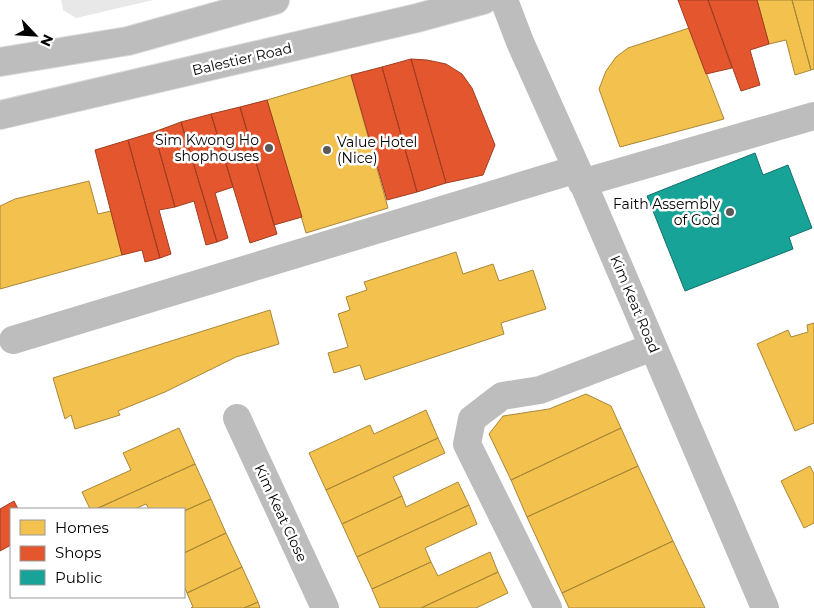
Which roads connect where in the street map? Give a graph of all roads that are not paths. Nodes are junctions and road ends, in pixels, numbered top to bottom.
1 (274, 0) edge
2 (483, 0) edge
3 (504, 0) edge
4 (0, 62) edge
5 (0, 114) edge
6 (814, 116) edge
7 (580, 176) junction
8 (13, 340) dead end
9 (653, 347) junction
10 (237, 418) dead end
11 (325, 608) edge
12 (548, 608) edge
13 (765, 608) edge

1 - 4 street
2 - 5 street, Balestier Road
3 - 7 street, Kim Keat Road
6 - 7 street
7 - 8 street
7 - 9 street, Kim Keat Road
9 - 12 street
9 - 13 street, Kim Keat Road
10 - 11 street, Kim Keat Close

